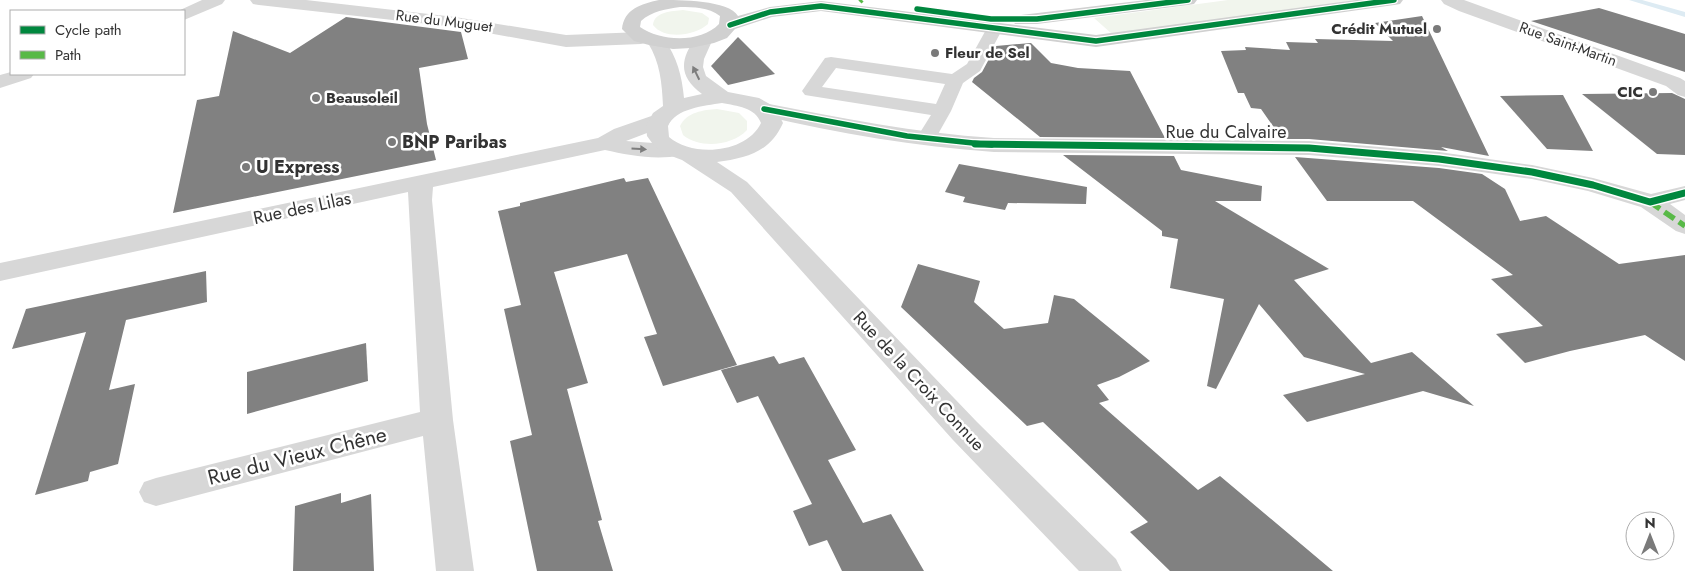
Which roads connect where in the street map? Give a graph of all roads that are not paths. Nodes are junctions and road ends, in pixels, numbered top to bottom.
1 (216, 0) edge
2 (259, 0) edge
3 (812, 0) edge
4 (842, 0) edge
5 (1188, 0) edge
6 (1394, 0) edge
7 (1450, 0) edge
8 (699, 1) edge
9 (661, 3) edge
10 (720, 8) junction
11 (185, 15) edge
12 (632, 19) junction
13 (730, 25) junction
14 (995, 28) junction
15 (539, 36) junction
16 (703, 40) junction
17 (649, 41) junction
18 (21, 75) edge
19 (956, 80) junction
20 (0, 82) edge
21 (1685, 91) edge
22 (722, 98) junction
23 (764, 109) junction
24 (942, 111) junction
25 (667, 114) junction
26 (843, 125) junction
27 (768, 135) junction
28 (926, 139) junction
29 (605, 143) junction
30 (749, 149) junction
31 (681, 152) junction
32 (421, 183) junction
33 (739, 187) junction
34 (1685, 193) edge
35 (1650, 202) junction
36 (1685, 226) edge
37 (0, 272) edge
38 (437, 420) junction
39 (156, 492) dead end
40 (455, 571) edge
41 (1104, 571) edge

1 - 11 street
2 - 15 street, Rue du Muguet
3 - 10 main road
4 - 5 main road
6 - 14 main road
7 - 21 street, Rue Saint-Martin
8 - 9 main road
8 - 10 main road
9 - 12 main road
10 - 13 main road
12 - 15 street, Rue du Muguet
12 - 17 main road
13 - 14 main road
13 - 16 main road
14 - 19 lane
15 - 17 street, Rue du Muguet
16 - 17 main road
22 -> 16 street
17 - 25 street, Rue de la Croix Connue
18 - 20 street
19 - 24 lane
19 - 24 lane
22 - 23 street
22 - 25 street
23 - 26 street, Rue du Calvaire
23 - 27 street
24 - 28 lane
25 - 29 street, Rue des Lilas
25 - 31 street, Rue de la Croix Connue
26 - 27 street, Rue du Calvaire
26 - 28 street, Rue du Calvaire
27 - 30 street
28 - 35 street, Rue du Calvaire
29 -> 31 street, Rue des Lilas
29 - 32 street, Rue des Lilas
30 - 31 street
30 - 33 street
31 - 33 street, Rue de la Croix Connue
32 - 37 street, Rue des Lilas
32 - 38 street
33 - 41 street, Rue de la Croix Connue
34 - 35 street
35 - 36 street
38 - 39 street, Rue du Vieux Chêne
38 - 40 street

